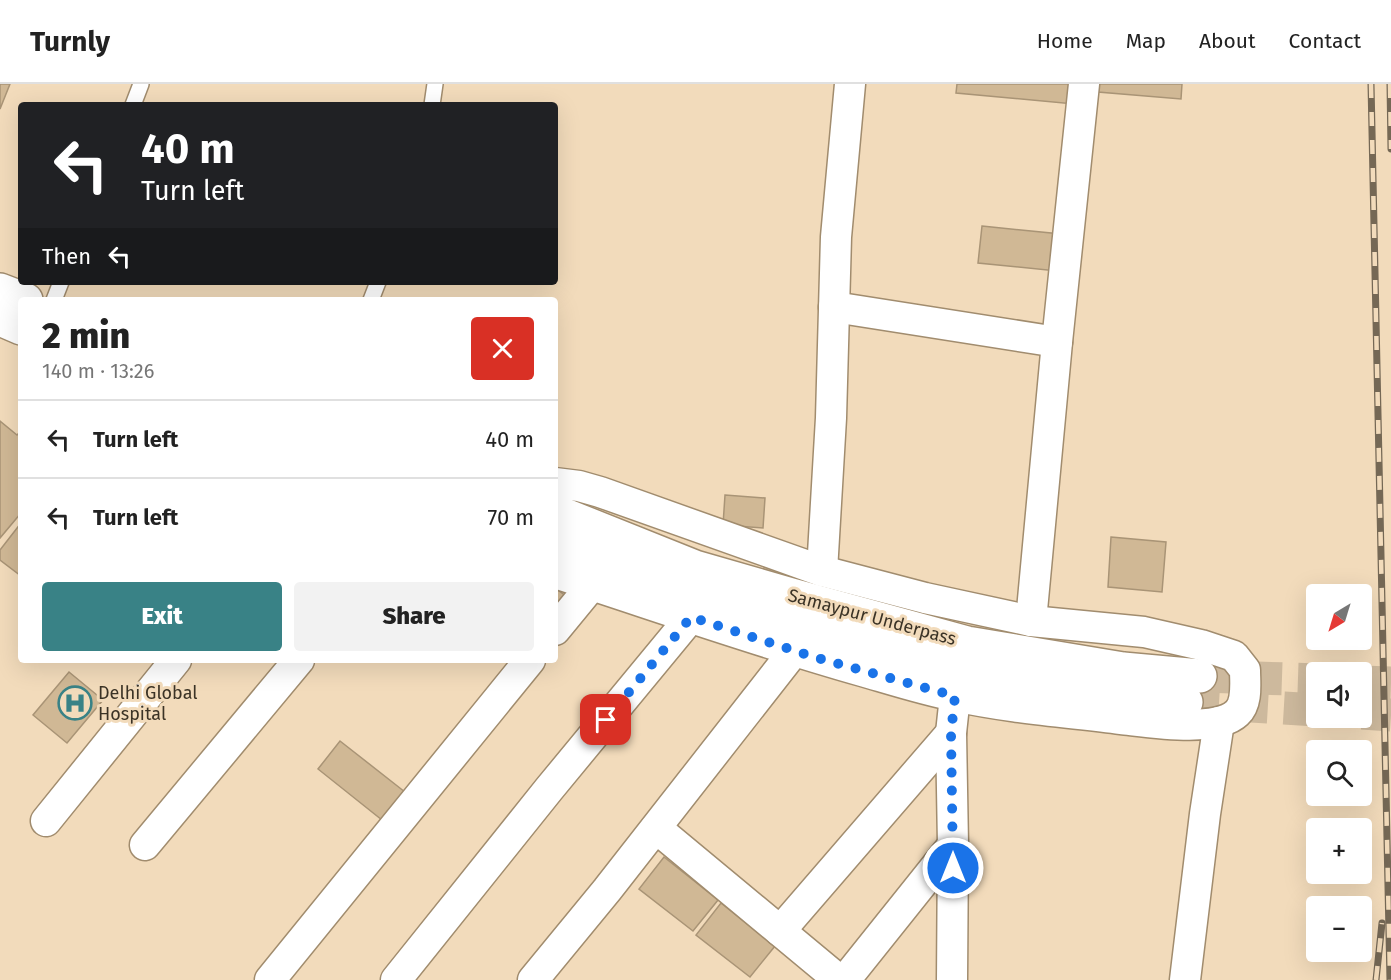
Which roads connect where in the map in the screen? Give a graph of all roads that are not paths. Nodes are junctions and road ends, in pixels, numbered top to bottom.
1 (141, 84) edge
2 (435, 84) edge
3 (850, 84) edge
4 (1084, 84) edge
5 (134, 102) edge
6 (432, 102) edge
7 (0, 290) edge
8 (18, 297) edge
9 (834, 307) junction
10 (0, 319) edge
11 (18, 327) edge
12 (1057, 342) junction
13 (558, 483) edge
14 (558, 512) edge
15 (558, 544) edge
16 (822, 571) junction
17 (558, 574) edge
18 (592, 585) junction
19 (691, 617) junction
20 (1031, 621) junction
21 (558, 626) edge
22 (794, 651) junction
23 (174, 663) edge
24 (297, 663) edge
25 (528, 663) edge
26 (955, 696) junction
27 (1219, 722) junction
28 (951, 733) junction
29 (46, 821) dead end
30 (656, 828) junction
31 (145, 845) dead end
32 (953, 845) junction
33 (780, 931) junction
34 (270, 980) edge
35 (396, 980) edge
36 (533, 980) edge
37 (839, 980) edge
38 (845, 980) edge
39 (952, 980) edge
40 (1185, 980) edge

1 - 5 lane
2 - 6 lane
3 - 9 street
4 - 12 street
7 - 8 main road
9 - 12 street
9 - 16 street
10 - 11 main road
12 - 20 street
13 - 16 street
14 - 15 main road, Samaypur Underpass
16 - 20 street
17 - 18 street
18 - 19 street
18 - 21 street
19 - 22 street
19 - 35 street
20 - 27 street
22 - 26 street
22 - 30 street
23 - 29 street
24 - 31 street
25 - 34 street
26 - 27 street
26 - 28 street
27 - 40 street
28 - 32 street
28 - 33 street
30 - 33 street
30 - 36 street
32 - 38 street
32 - 39 street
33 - 37 street

